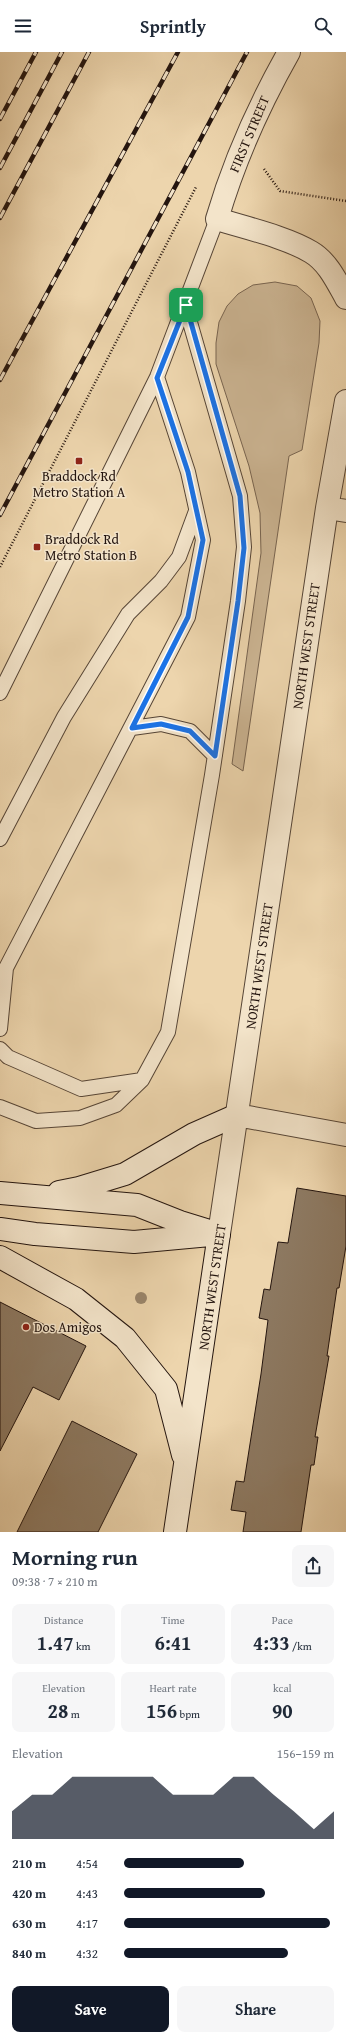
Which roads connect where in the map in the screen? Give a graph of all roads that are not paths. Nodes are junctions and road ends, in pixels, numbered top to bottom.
1 (289, 52) edge
2 (217, 220) junction
3 (346, 298) edge
4 (186, 305) junction
5 (157, 378) junction
6 (346, 401) edge
7 (336, 510) edge
8 (196, 511) junction
9 (0, 693) edge
10 (132, 728) junction
11 (215, 756) junction
12 (0, 839) edge
13 (0, 1029) edge
14 (0, 1049) edge
15 (142, 1080) junction
16 (0, 1107) edge
17 (237, 1115) junction
18 (346, 1135) edge
19 (0, 1193) edge
20 (36, 1197) junction
21 (0, 1229) edge
22 (219, 1234) junction
23 (0, 1257) edge
24 (186, 1465) junction
25 (175, 1532) edge

1 - 2 street, FIRST STREET
2 - 3 street
2 - 4 lane
4 - 5 lane
4 - 11 lane
5 - 8 lane
5 - 9 lane
6 - 7 street, NORTH WEST STREET
7 - 17 street, NORTH WEST STREET
8 - 10 lane
8 - 12 lane
10 - 11 lane
10 - 13 lane
11 - 15 lane
14 - 15 lane
15 - 16 lane
17 - 18 street
17 - 20 street
17 - 22 street, NORTH WEST STREET
19 - 20 street
20 - 22 street
21 - 22 street
22 - 24 street, NORTH WEST STREET
23 - 24 street
24 - 25 street, NORTH WEST STREET

